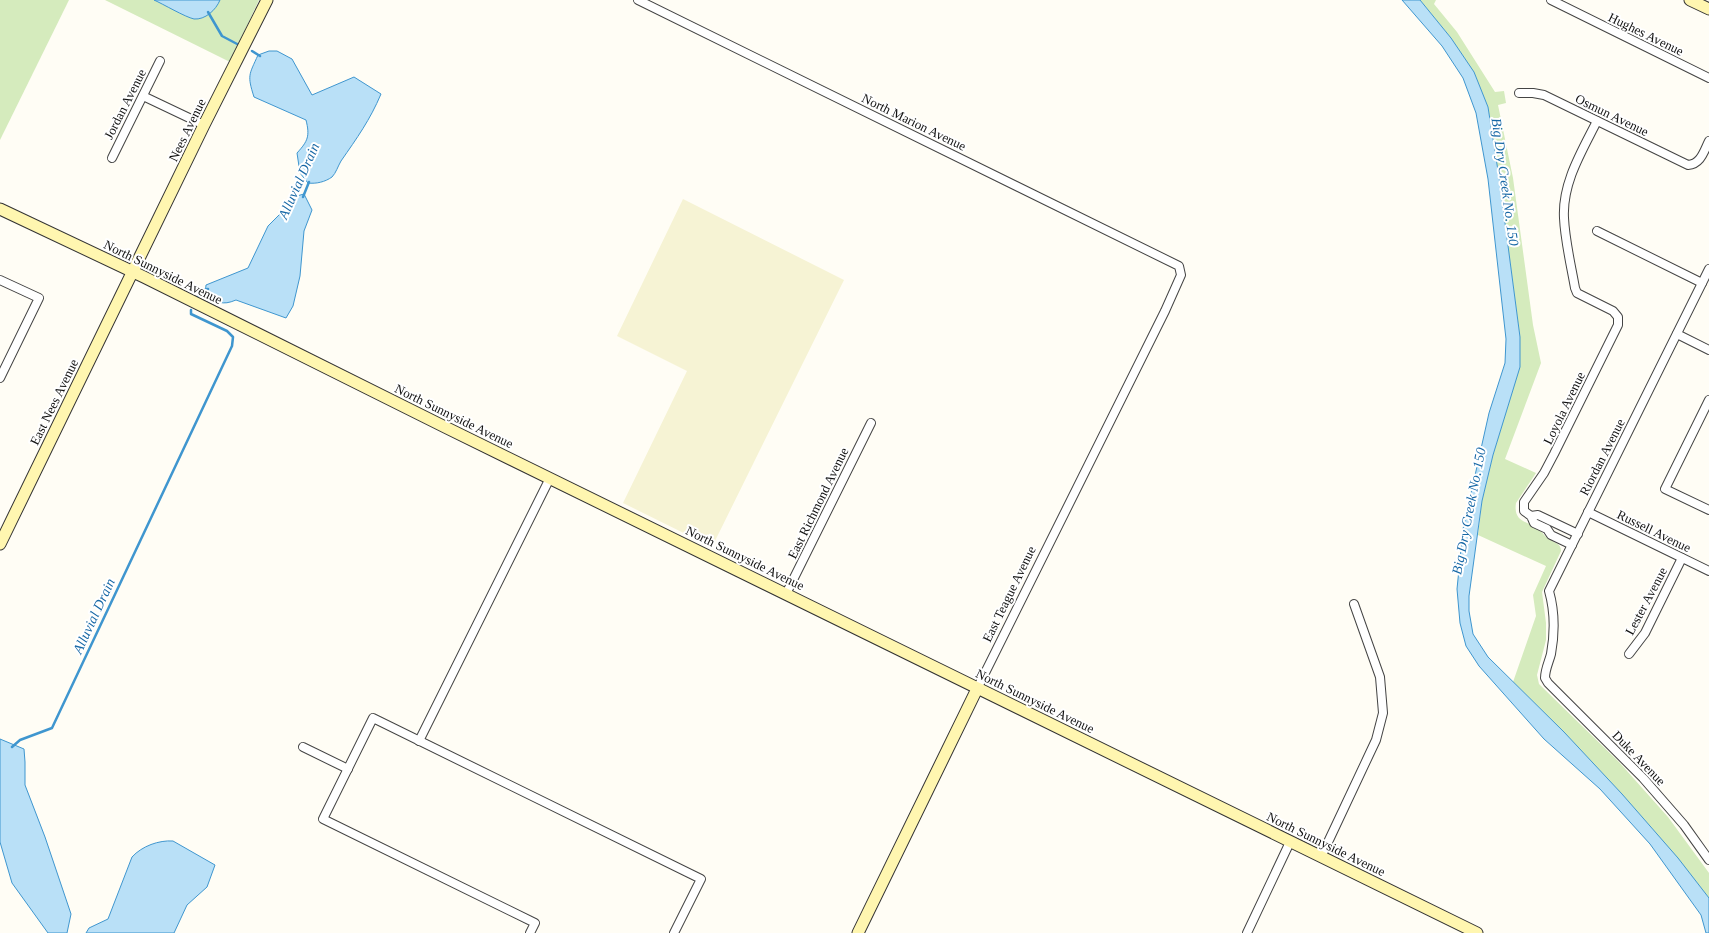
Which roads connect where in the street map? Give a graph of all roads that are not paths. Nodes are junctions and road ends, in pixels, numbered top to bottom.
1 (267, 0) edge
2 (638, 0) edge
3 (1551, 0) edge
4 (1690, 0) edge
5 (1709, 9) edge
6 (160, 61) dead end
7 (1709, 78) edge
8 (1519, 94) dead end
9 (143, 96) junction
10 (1597, 121) junction
11 (204, 125) junction
12 (1709, 142) edge
13 (112, 158) dead end
14 (0, 209) edge
15 (1597, 231) dead end
16 (1179, 266) joint
17 (1709, 269) edge
18 (133, 272) junction
19 (0, 280) edge
20 (1702, 283) junction
21 (1677, 334) junction
22 (1709, 350) edge
23 (0, 378) edge
24 (1709, 400) edge
25 (871, 423) dead end
26 (550, 478) junction
27 (1709, 510) edge
28 (1588, 512) junction
29 (1531, 516) junction
30 (1551, 521) junction
31 (1547, 529) junction
32 (1578, 534) junction
33 (0, 544) edge
34 (1572, 545) junction
35 (1682, 558) junction
36 (1709, 571) edge
37 (786, 594) junction
38 (1354, 604) dead end
39 (1630, 654) dead end
40 (1545, 678) joint
41 (977, 689) junction
42 (419, 741) junction
43 (303, 747) dead end
44 (348, 769) junction
45 (1290, 842) junction
46 (1321, 857) junction
47 (1709, 860) edge
48 (677, 932) edge
49 (530, 933) edge
50 (858, 933) edge
51 (1247, 933) edge
52 (1477, 933) edge

1 - 11 main road, Nees Avenue
2 - 16 street, North Marion Avenue
3 - 7 street, Hughes Avenue
4 - 5 main road
6 - 9 street, Jordan Avenue
8 - 10 street, Osmun Avenue
9 - 11 street
9 - 13 street, Jordan Avenue
10 - 12 street, Osmun Avenue
10 - 29 street, Loyola Avenue
11 - 18 main road, Nees Avenue
14 - 18 main road, North Sunnyside Avenue
15 - 20 street
16 - 41 street, East Teague Avenue
17 - 20 street, Riordan Avenue
18 - 26 main road, North Sunnyside Avenue
18 - 33 main road, East Nees Avenue
19 - 23 street
20 - 21 street, Riordan Avenue
21 - 22 street
21 - 28 street, Riordan Avenue
24 - 27 street
25 - 37 street, East Richmond Avenue
26 - 37 main road, North Sunnyside Avenue
26 - 42 street
28 - 32 street, Riordan Avenue
28 - 35 street, Russell Avenue
29 - 30 street
29 - 31 street
30 - 31 street
30 - 32 street
31 - 34 street
32 - 34 street, Riordan Avenue
34 - 40 street, Riordan Avenue
35 - 36 street, Russell Avenue
35 - 39 street, Lester Avenue
37 - 41 main road, North Sunnyside Avenue
38 - 46 street
40 - 47 street, Duke Avenue
41 - 45 main road, North Sunnyside Avenue
41 - 50 main road, East Teague Avenue
42 - 44 street
42 - 48 street
43 - 44 street
44 - 49 street
45 - 46 main road, North Sunnyside Avenue
45 - 51 street
46 - 52 main road, North Sunnyside Avenue

